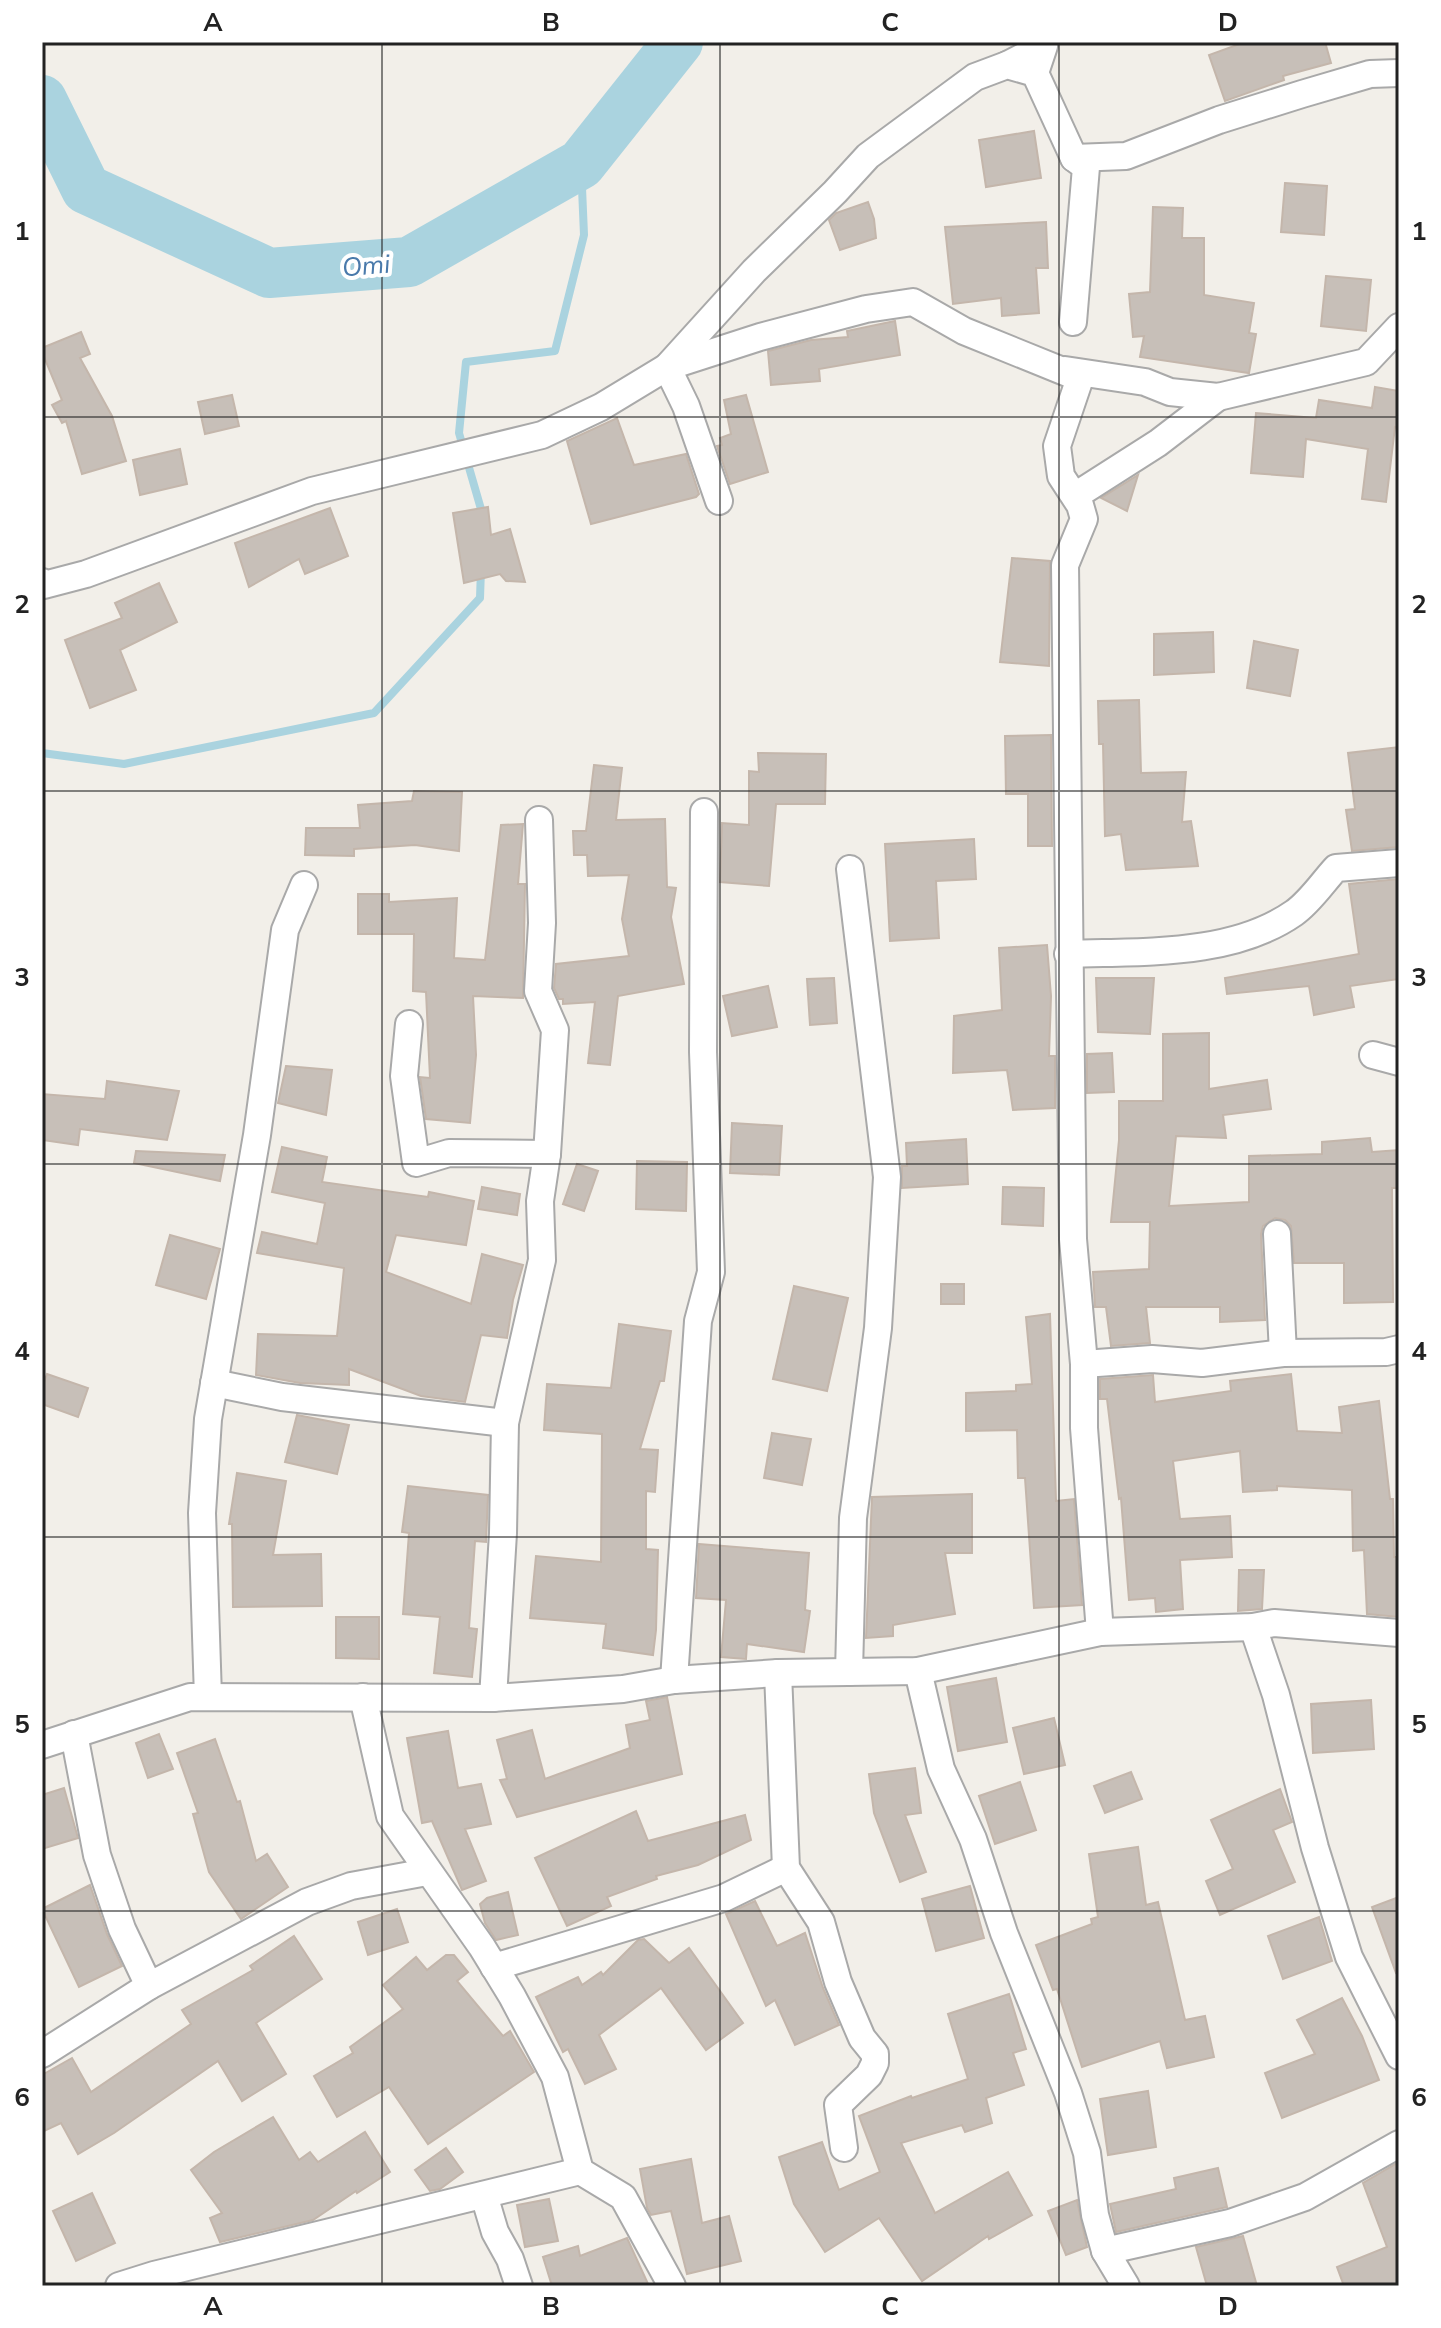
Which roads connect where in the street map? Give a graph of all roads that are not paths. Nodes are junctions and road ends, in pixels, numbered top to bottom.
1 (1399, 73) edge
2 (1074, 158) junction
3 (1073, 322) dead end
4 (1399, 327) edge
5 (667, 367) junction
6 (1061, 370) junction
7 (1218, 397) junction
8 (1075, 496) junction
9 (719, 501) dead end
10 (42, 582) edge
11 (704, 812) dead end
12 (539, 820) dead end
13 (1399, 863) edge
14 (850, 869) dead end
15 (304, 885) dead end
16 (1068, 954) junction
17 (409, 1024) dead end
18 (1373, 1055) dead end
19 (1399, 1062) edge
20 (547, 1154) junction
21 (1277, 1234) dead end
22 (1399, 1349) edge
23 (1283, 1353) junction
24 (1084, 1364) junction
25 (214, 1383) junction
26 (505, 1423) junction
27 (1253, 1627) junction
28 (1100, 1632) junction
29 (1399, 1633) edge
30 (918, 1671) junction
31 (849, 1672) junction
32 (778, 1673) junction
33 (674, 1680) junction
34 (208, 1697) junction
35 (363, 1697) junction
36 (493, 1698) junction
37 (74, 1734) junction
38 (42, 1745) edge
39 (786, 1868) junction
40 (427, 1872) junction
41 (494, 1967) junction
42 (149, 1986) junction
43 (42, 2054) edge
44 (1399, 2056) edge
45 (1399, 2144) edge
46 (844, 2148) dead end
47 (580, 2171) junction
48 (484, 2195) junction
49 (1105, 2251) junction
50 (119, 2286) edge
51 (519, 2286) edge
52 (672, 2286) edge
53 (1126, 2286) edge

1 - 2 street
2 - 3 street
2 - 5 street
4 - 7 street
5 - 6 street
5 - 9 street
5 - 10 street
6 - 7 street
6 - 8 street
7 - 8 street
8 - 16 street
11 - 33 street
12 - 20 street
13 - 16 street
14 - 31 street
15 - 25 street
16 - 24 street
17 - 20 street
18 - 19 street
20 - 26 street
21 - 23 street
22 - 23 street
23 - 24 street
24 - 28 street
25 - 26 street
25 - 34 street
26 - 36 street
27 - 28 street
27 - 29 street
27 - 44 street
28 - 30 street
30 - 31 street
30 - 49 street
31 - 32 street
32 - 33 street
32 - 39 street
33 - 36 street
34 - 35 street
34 - 37 street
35 - 36 street
35 - 40 street
37 - 38 street
37 - 42 street
39 - 41 street
39 - 46 street
40 - 41 street
40 - 42 street
41 - 47 street
42 - 43 street
45 - 49 street
47 - 48 street
47 - 52 street
48 - 50 street
48 - 51 street
49 - 53 street

